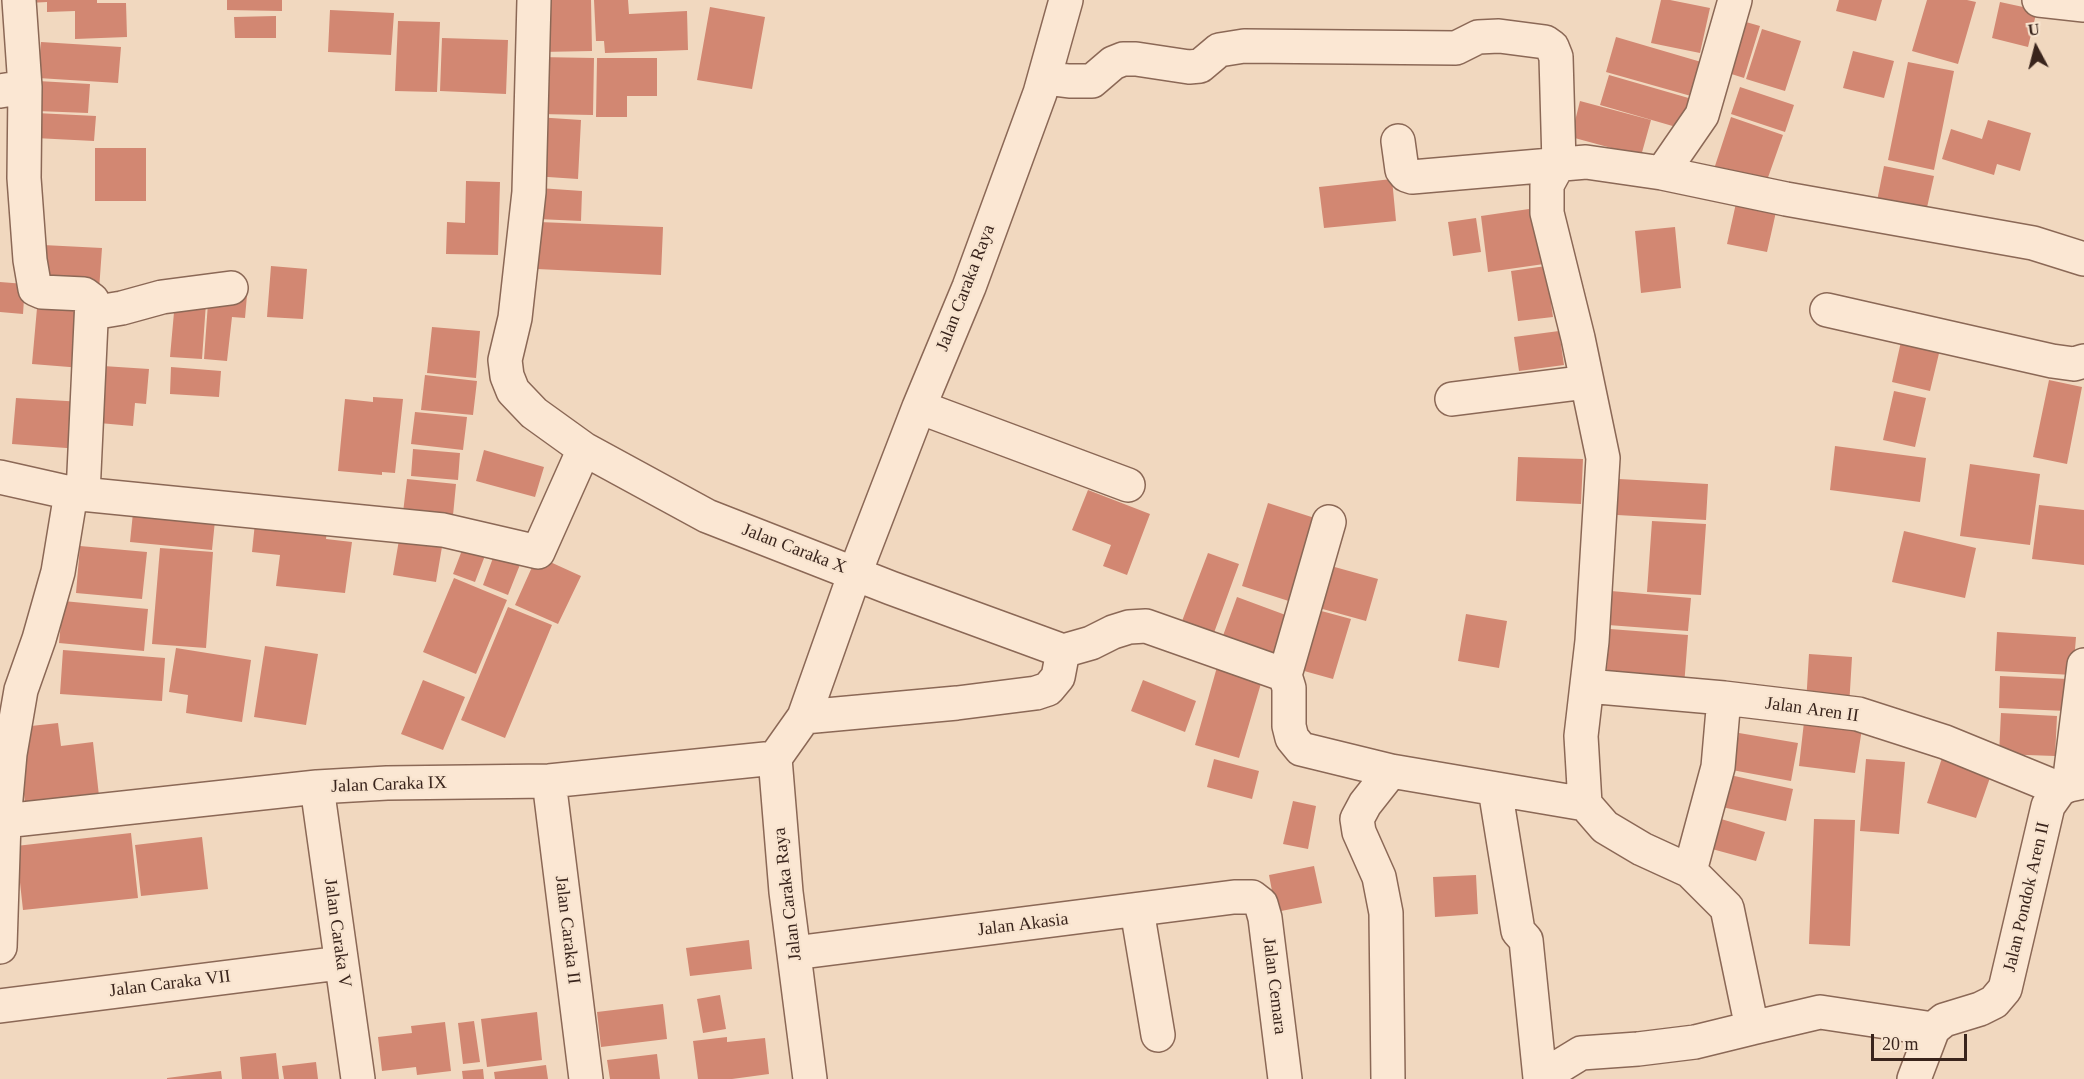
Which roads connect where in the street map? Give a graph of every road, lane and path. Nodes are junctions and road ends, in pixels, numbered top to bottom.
1 (19, 0) edge
2 (534, 0) edge
3 (1066, 0) edge
4 (1736, 0) edge
5 (2039, 0) edge
6 (2084, 5) edge
7 (1045, 78) junction
8 (12, 89) edge
9 (1398, 141) dead end
10 (1559, 163) junction
11 (1662, 173) junction
12 (2084, 259) edge
13 (231, 288) dead end
14 (1827, 310) dead end
15 (92, 313) junction
16 (2081, 366) edge
17 (1587, 382) junction
18 (1452, 399) dead end
19 (919, 407) junction
20 (584, 449) junction
21 (0, 477) edge
22 (1128, 485) dead end
23 (77, 493) junction
24 (1329, 522) dead end
25 (855, 573) junction
26 (1063, 651) junction
27 (2084, 665) edge
28 (1285, 675) junction
29 (1587, 686) junction
30 (1725, 698) junction
31 (804, 717) junction
32 (775, 758) junction
33 (1391, 771) junction
34 (549, 781) junction
35 (2071, 785) edge
36 (317, 787) junction
37 (1495, 789) junction
38 (1585, 804) junction
39 (4, 821) junction
40 (1690, 871) junction
41 (1252, 897) joint
42 (1137, 910) junction
43 (0, 947) edge
44 (794, 953) junction
45 (340, 963) junction
46 (0, 1006) edge
47 (1752, 1028) junction
48 (1933, 1029) junction
49 (1158, 1035) dead end
50 (1536, 1078) edge
51 (358, 1079) edge
52 (586, 1079) edge
53 (810, 1079) edge
54 (1286, 1079) edge
55 (1388, 1079) edge
56 (1914, 1079) edge

1 - 8 street
2 - 20 street, Jalan Caraka X
3 - 7 street, Jalan Caraka Raya
4 - 11 street
5 - 6 street
7 - 10 street
7 - 19 street, Jalan Caraka Raya
8 - 15 street
9 - 10 street
10 - 11 street
10 - 17 street
11 - 12 street
13 - 15 street
14 - 16 street
15 - 23 street
17 - 18 street
17 - 29 street
19 - 22 street
19 - 25 street, Jalan Caraka Raya
20 - 23 street
20 - 25 street, Jalan Caraka X
21 - 23 street
23 - 39 street
24 - 28 street
25 - 26 street
25 - 31 street, Jalan Caraka Raya
26 - 28 street
26 - 31 street
27 - 35 street
28 - 33 street
29 - 30 street, Jalan Aren II
29 - 38 street
30 - 35 street, Jalan Aren II
30 - 40 street
31 - 32 street, Jalan Caraka Raya
32 - 34 street, Jalan Caraka IX
32 - 44 street, Jalan Caraka Raya
33 - 37 street
33 - 55 street
34 - 36 street, Jalan Caraka IX
34 - 52 street, Jalan Caraka II
35 - 48 street, Jalan Pondok Aren II
36 - 39 street, Jalan Caraka IX
36 - 45 street, Jalan Caraka V
37 - 38 street
37 - 50 street
38 - 40 street
39 - 43 street
40 - 47 street
41 - 42 street, Jalan Akasia
41 - 54 street, Jalan Cemara
42 - 44 street, Jalan Akasia
42 - 49 street
44 - 53 street, Jalan Caraka Raya
45 - 46 street, Jalan Caraka VII
45 - 51 street, Jalan Caraka V
47 - 48 street
47 - 50 street
48 - 56 street

